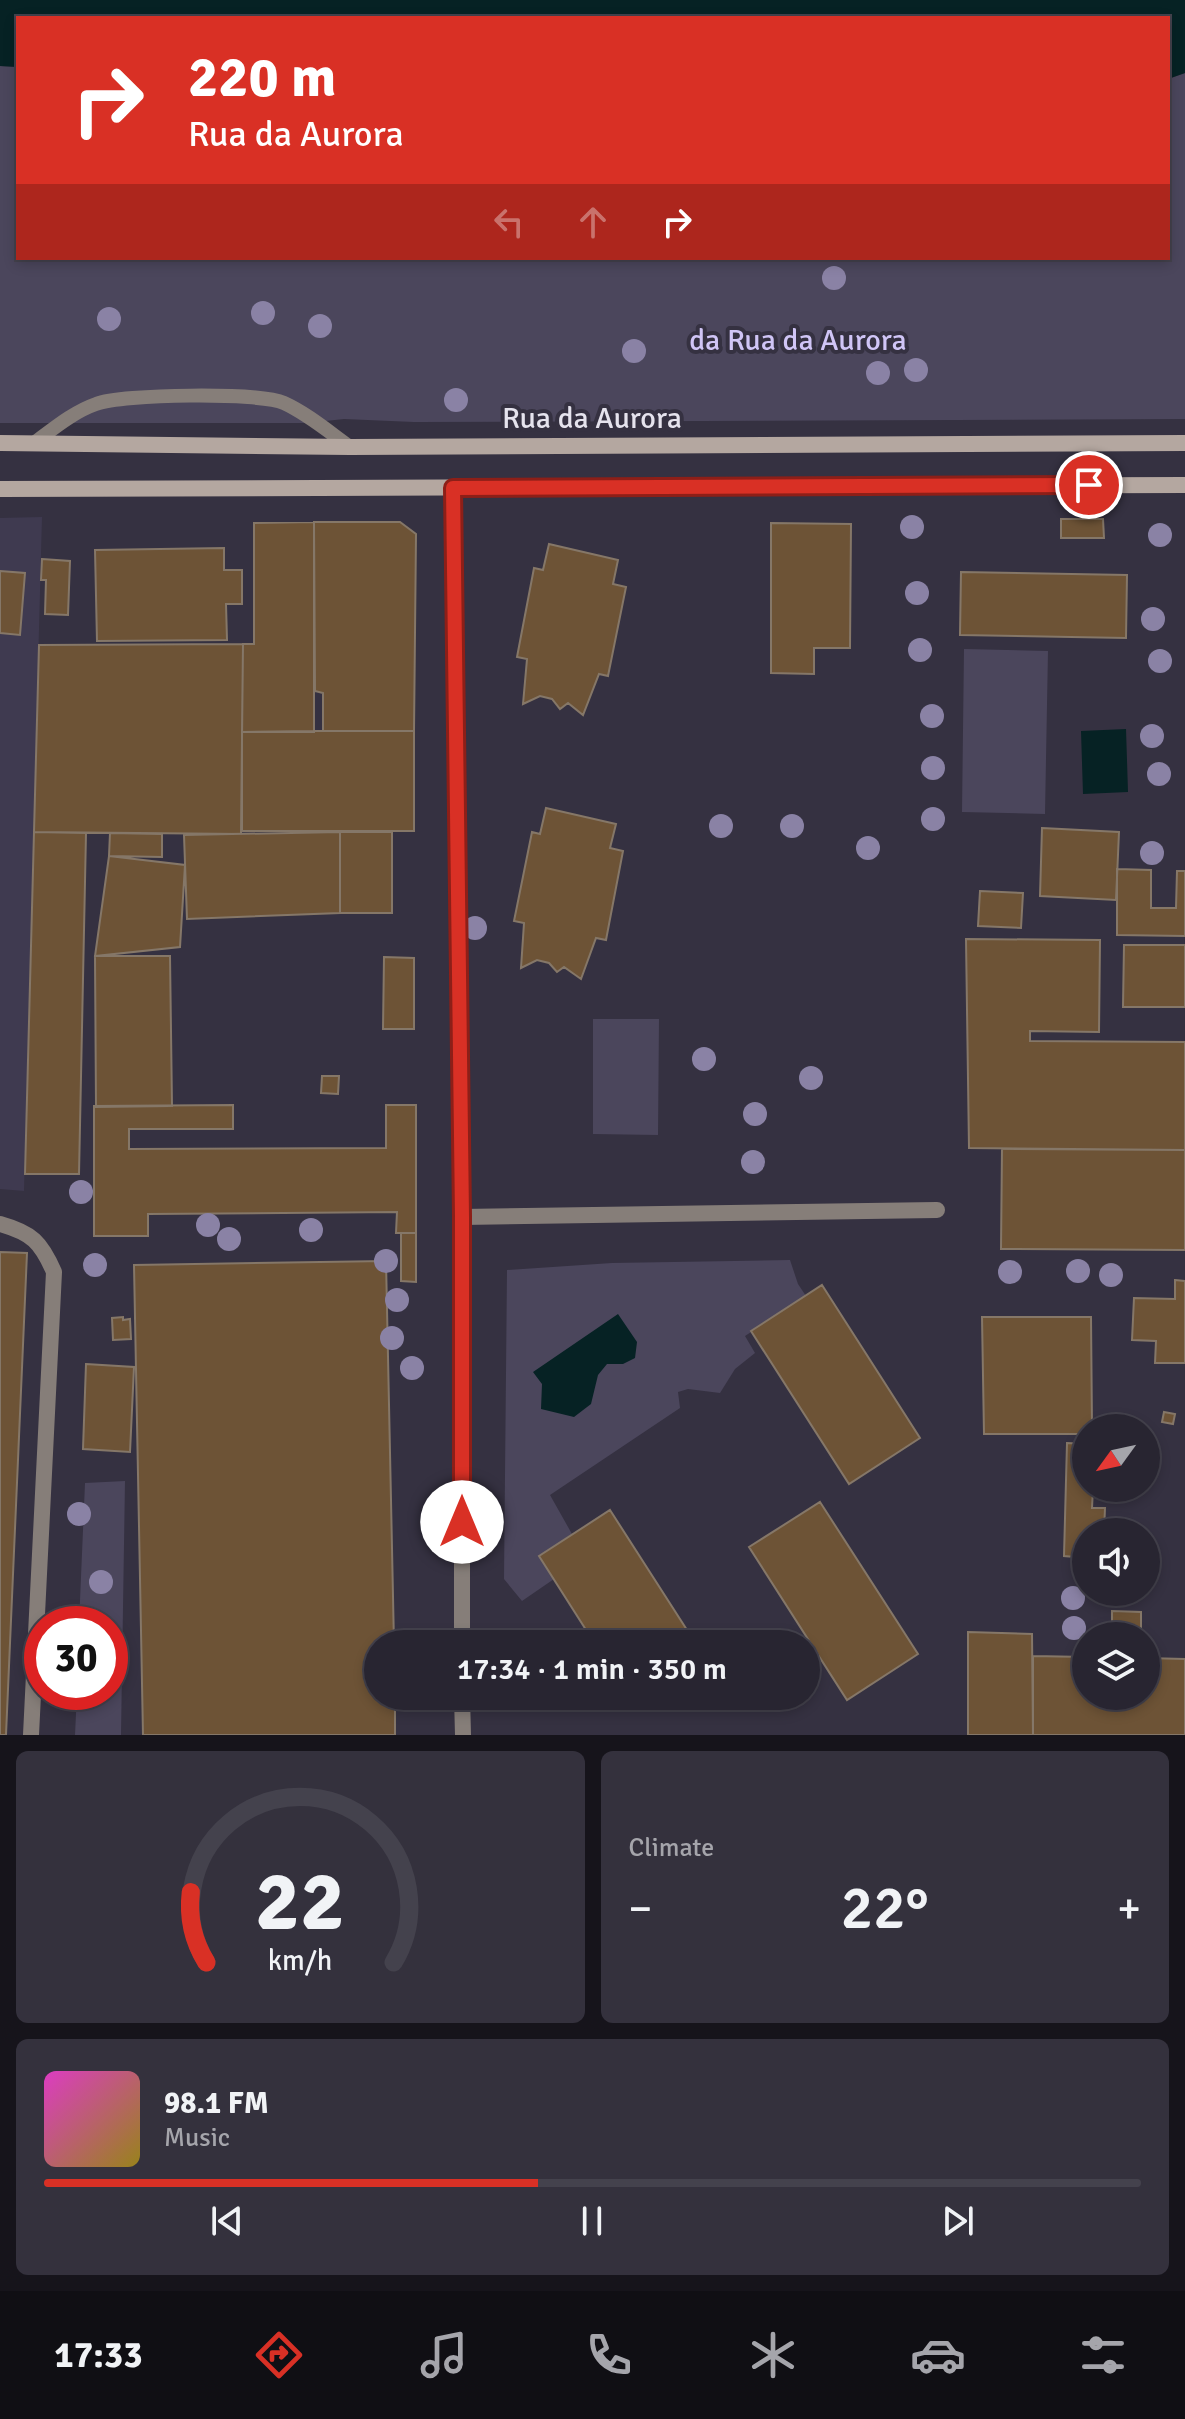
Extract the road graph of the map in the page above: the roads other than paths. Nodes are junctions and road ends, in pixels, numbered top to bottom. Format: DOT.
graph roads {
  1 [pos="0,443"];
  2 [pos="34,443"];
  3 [pos="1185,443"];
  4 [pos="350,447"];
  5 [pos="1185,485"];
  6 [pos="453,488"];
  7 [pos="0,489"];
  8 [pos="937,1210"];
  9 [pos="462,1217"];
  10 [pos="0,1224"];
  11 [pos="462,1630"];
  12 [pos="462,1710"];
  13 [pos="31,1735"];
  14 [pos="463,1735"];
  1 -- 2 [label="main road, Rua da Aurora"];
  2 -- 4 [label="main road, Rua da Aurora"];
  2 -- 4 [label="lane"];
  3 -- 4 [label="main road, Rua da Aurora"];
  5 -- 6 [label="main road"];
  6 -- 7 [label="main road"];
  6 -- 9 [label="street"];
  8 -- 9 [label="street"];
  9 -- 11 [label="street"];
  10 -- 13 [label="street"];
  12 -- 14 [label="street"];
}
